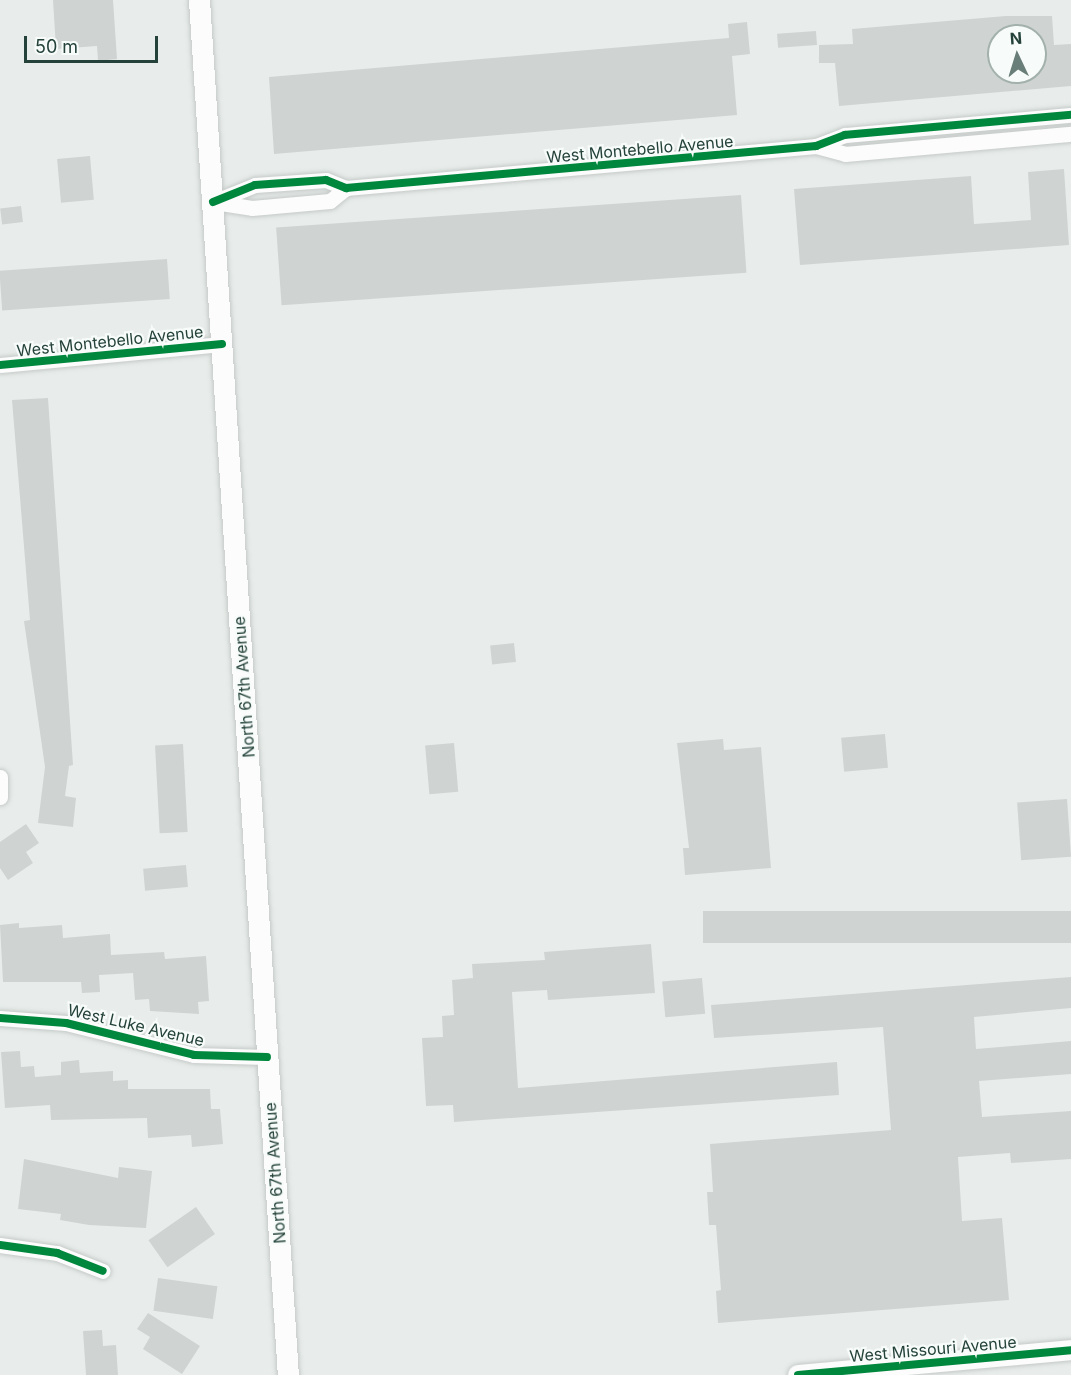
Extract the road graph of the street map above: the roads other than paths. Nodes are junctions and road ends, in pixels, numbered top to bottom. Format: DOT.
graph roads {
  1 [pos="199,0"];
  2 [pos="1071,115"];
  3 [pos="1071,134"];
  4 [pos="816,147"];
  5 [pos="346,188"];
  6 [pos="213,202"];
  7 [pos="222,344"];
  8 [pos="0,365"];
  9 [pos="0,777"];
  10 [pos="1,797"];
  11 [pos="0,1017"];
  12 [pos="267,1057"];
  13 [pos="0,1245"];
  14 [pos="103,1271"];
  15 [pos="1071,1350"];
  16 [pos="288,1375"];
  17 [pos="798,1375"];
  1 -- 6 [label="main road, North 67th Avenue"];
  2 -- 4 [label="street, West Montebello Avenue"];
  3 -- 4 [label="street, West Montebello Avenue"];
  4 -- 5 [label="street, West Montebello Avenue"];
  5 -- 6 [label="street, West Montebello Avenue"];
  5 -- 6 [label="street, West Montebello Avenue"];
  6 -- 7 [label="main road, North 67th Avenue"];
  7 -- 8 [label="street, West Montebello Avenue"];
  7 -- 12 [label="main road, North 67th Avenue"];
  9 -- 10 [label="street"];
  11 -- 12 [label="street, West Luke Avenue"];
  12 -- 16 [label="main road, North 67th Avenue"];
  13 -- 14 [label="street"];
  15 -- 17 [label="street, West Missouri Avenue"];
}
